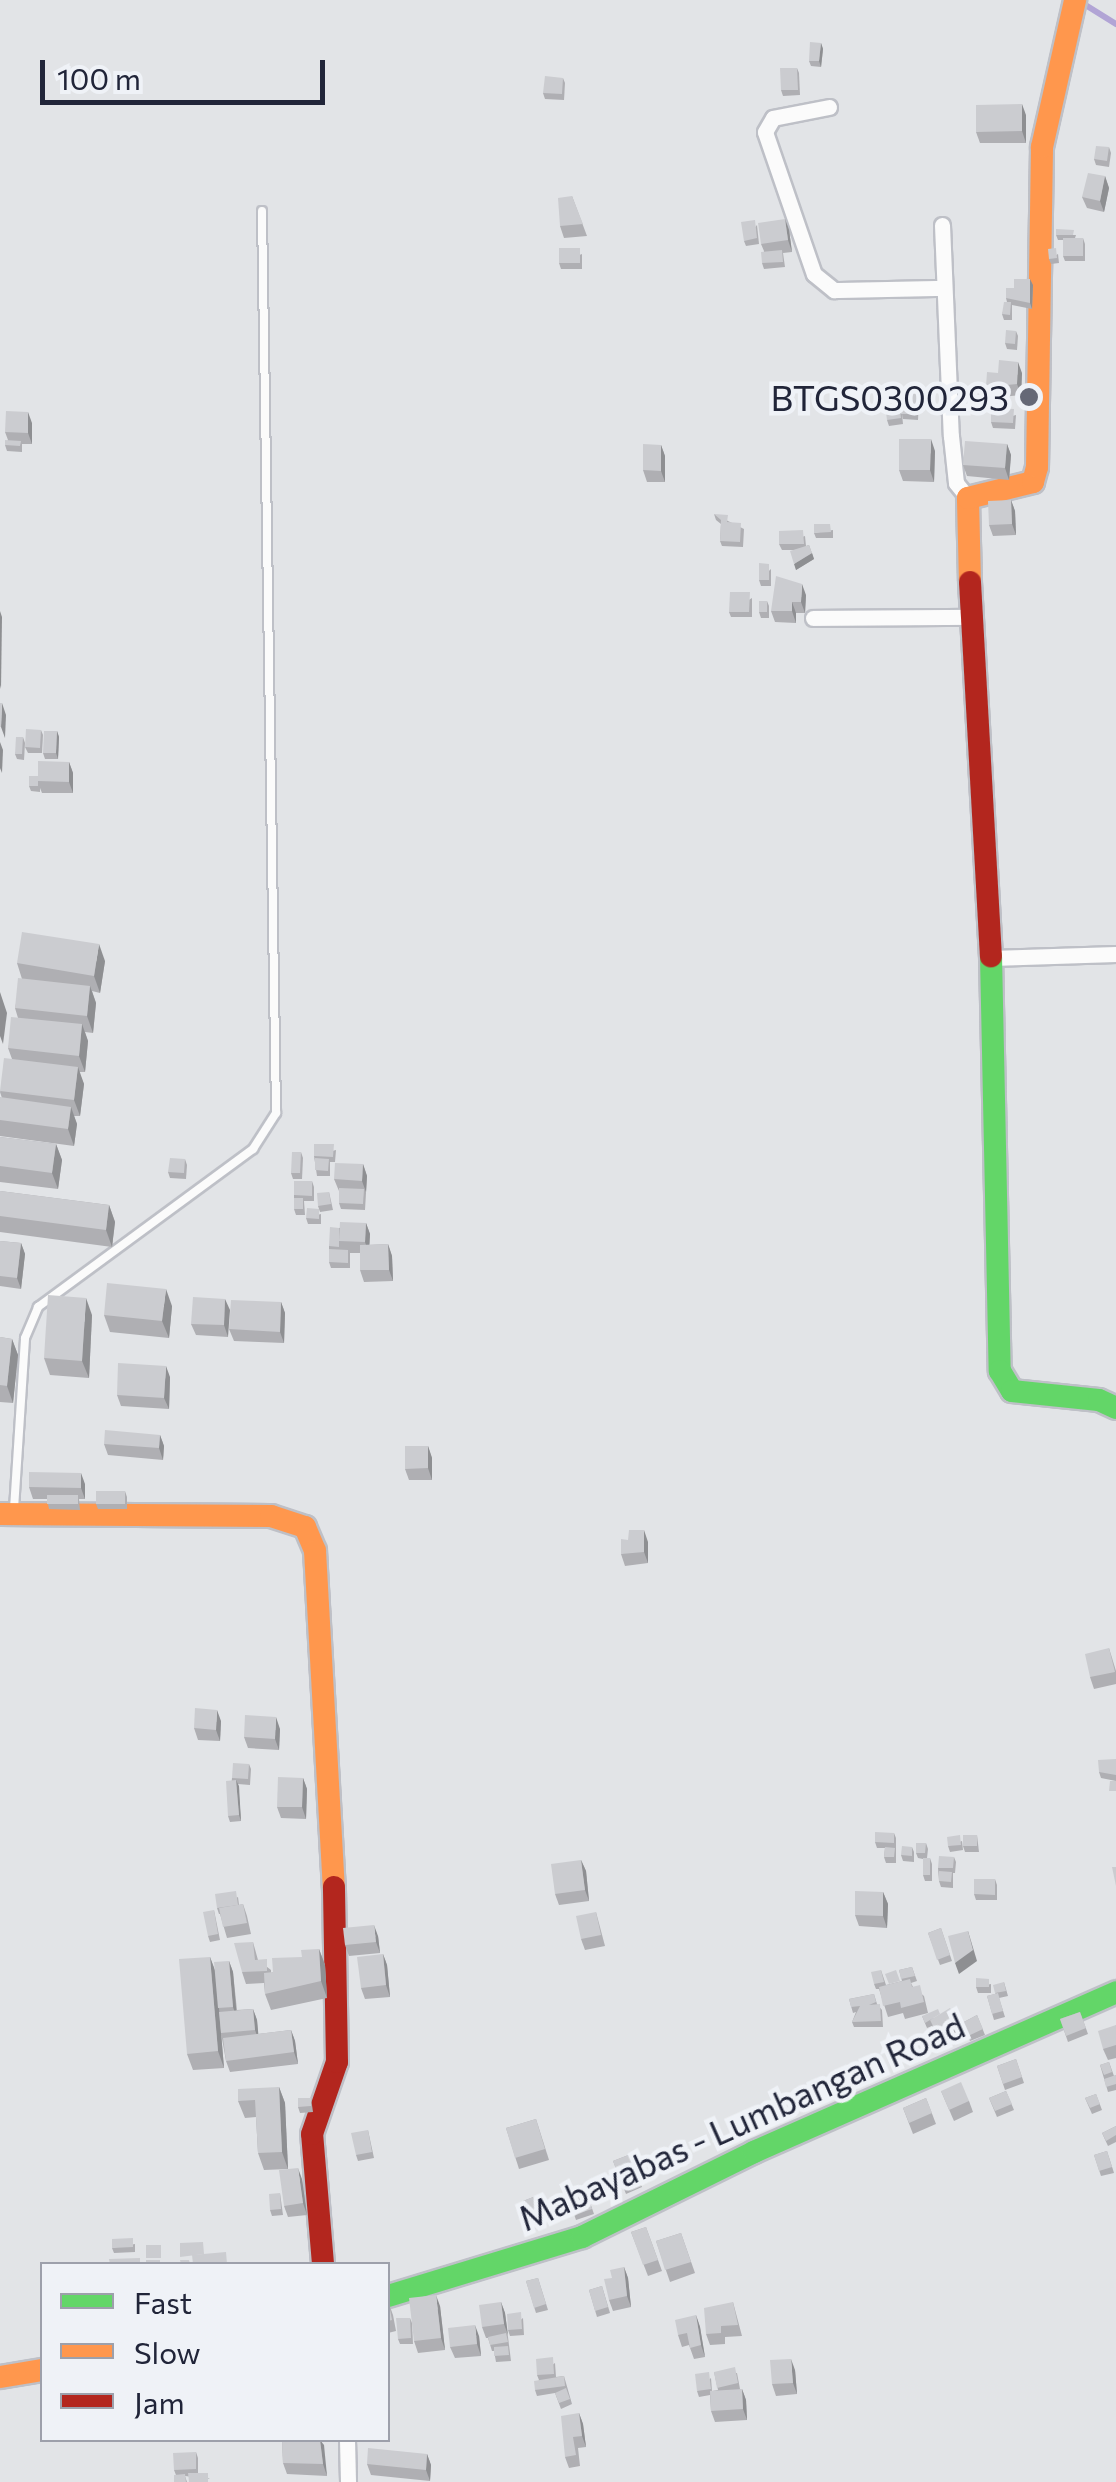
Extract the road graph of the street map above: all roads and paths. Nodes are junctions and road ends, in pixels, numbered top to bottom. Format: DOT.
graph roads {
  1 [pos="1075,0"];
  2 [pos="829,107"];
  3 [pos="262,211"];
  4 [pos="942,224"];
  5 [pos="940,288"];
  6 [pos="968,498"];
  7 [pos="972,617"];
  8 [pos="813,618"];
  9 [pos="1116,954"];
  10 [pos="992,958"];
  11 [pos="1116,1408"];
  12 [pos="7,1514"];
  13 [pos="1116,1992"];
  14 [pos="323,2262"];
  15 [pos="390,2295"];
  16 [pos="40,2370"];
  17 [pos="0,2377"];
  18 [pos="347,2442"];
  19 [pos="348,2482"];
  1 -- 6 [label="street"];
  2 -- 5 [label="street"];
  3 -- 12 [label="lane"];
  4 -- 5 [label="street"];
  5 -- 6 [label="street"];
  6 -- 7 [label="street"];
  7 -- 8 [label="street"];
  7 -- 10 [label="street"];
  9 -- 10 [label="street"];
  10 -- 11 [label="street"];
  12 -- 14 [label="street"];
  13 -- 15 [label="street, Mabayabas - Lumbangan Road"];
  16 -- 17 [label="street"];
  18 -- 19 [label="street"];
}
